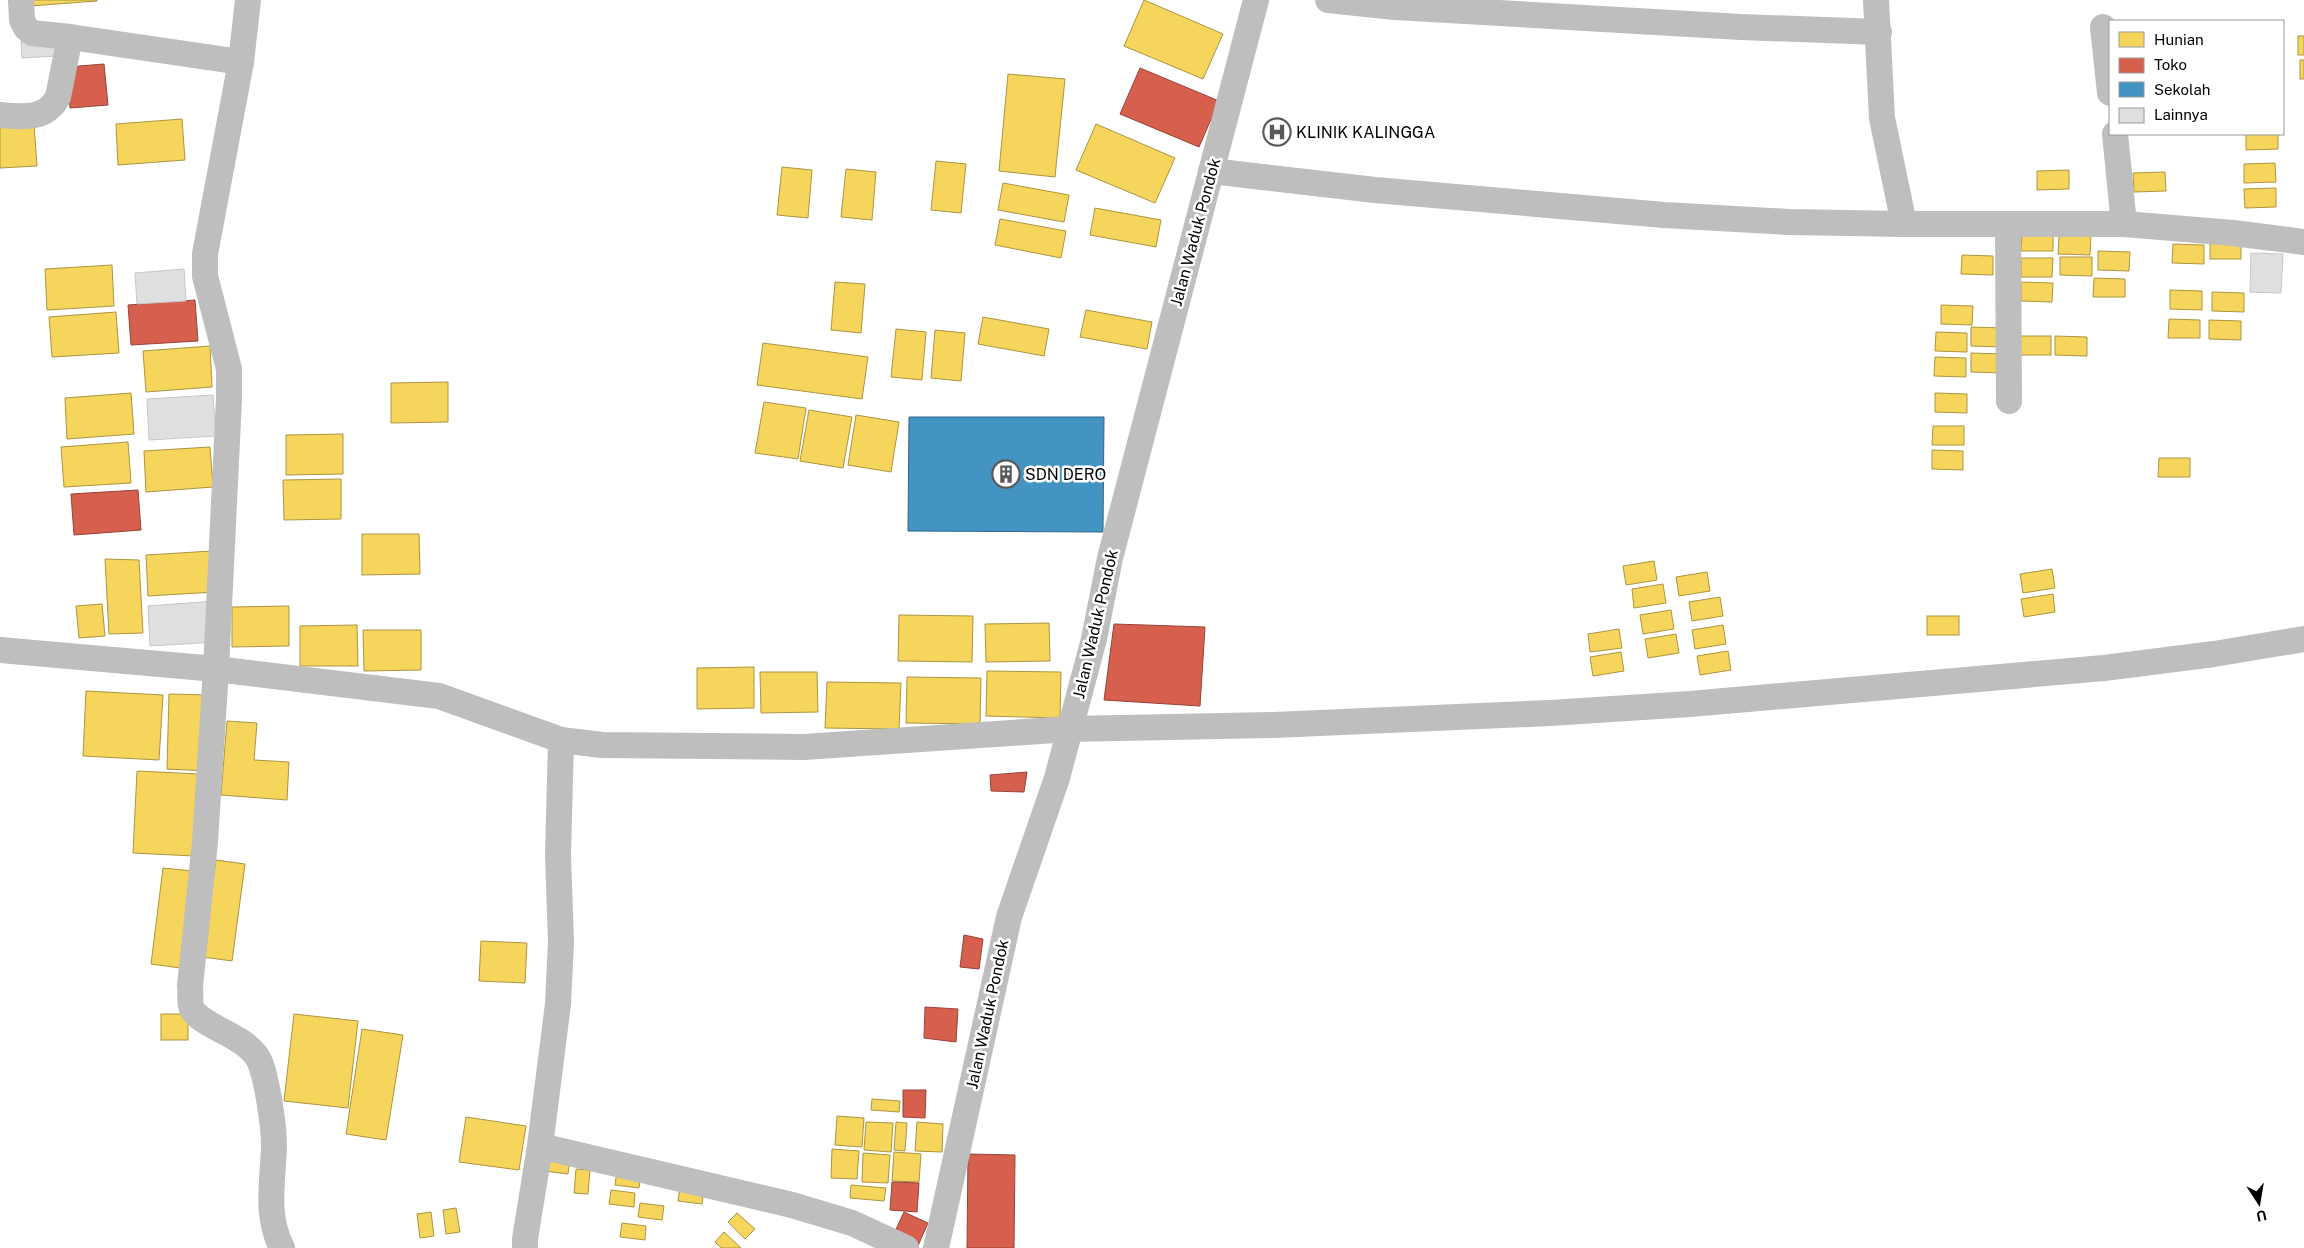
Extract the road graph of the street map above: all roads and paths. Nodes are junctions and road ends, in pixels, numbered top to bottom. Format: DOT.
graph roads {
  1 [pos="21,0"];
  2 [pos="248,0"];
  3 [pos="1256,0"];
  4 [pos="1328,0"];
  5 [pos="1876,0"];
  6 [pos="2103,27"];
  7 [pos="1879,32"];
  8 [pos="70,36"];
  9 [pos="241,62"];
  10 [pos="2109,84"];
  11 [pos="0,115"];
  12 [pos="2115,135"];
  13 [pos="1212,171"];
  14 [pos="1904,224"];
  15 [pos="2124,224"];
  16 [pos="2008,225"];
  17 [pos="2304,242"];
  18 [pos="2010,400"];
  19 [pos="2304,639"];
  20 [pos="0,650"];
  21 [pos="216,669"];
  22 [pos="1069,729"];
  23 [pos="561,740"];
  24 [pos="540,1146"];
  25 [pos="282,1248"];
  26 [pos="526,1248"];
  27 [pos="906,1248"];
  28 [pos="936,1248"];
  1 -- 8 [label="street"];
  2 -- 9 [label="street"];
  3 -- 13 [label="street, Jalan Waduk Pondok"];
  4 -- 7 [label="street"];
  5 -- 7 [label="street"];
  6 -- 10 [label="street"];
  7 -- 14 [label="street"];
  8 -- 9 [label="street"];
  8 -- 11 [label="street"];
  9 -- 21 [label="street"];
  12 -- 15 [label="street"];
  13 -- 14 [label="street"];
  13 -- 22 [label="street, Jalan Waduk Pondok"];
  14 -- 16 [label="street"];
  15 -- 16 [label="street"];
  15 -- 17 [label="street"];
  16 -- 18 [label="street"];
  19 -- 22 [label="street"];
  20 -- 21 [label="street"];
  21 -- 23 [label="street"];
  21 -- 25 [label="street"];
  22 -- 23 [label="street"];
  22 -- 28 [label="street, Jalan Waduk Pondok"];
  23 -- 24 [label="street"];
  24 -- 26 [label="street"];
  24 -- 27 [label="street"];
}
